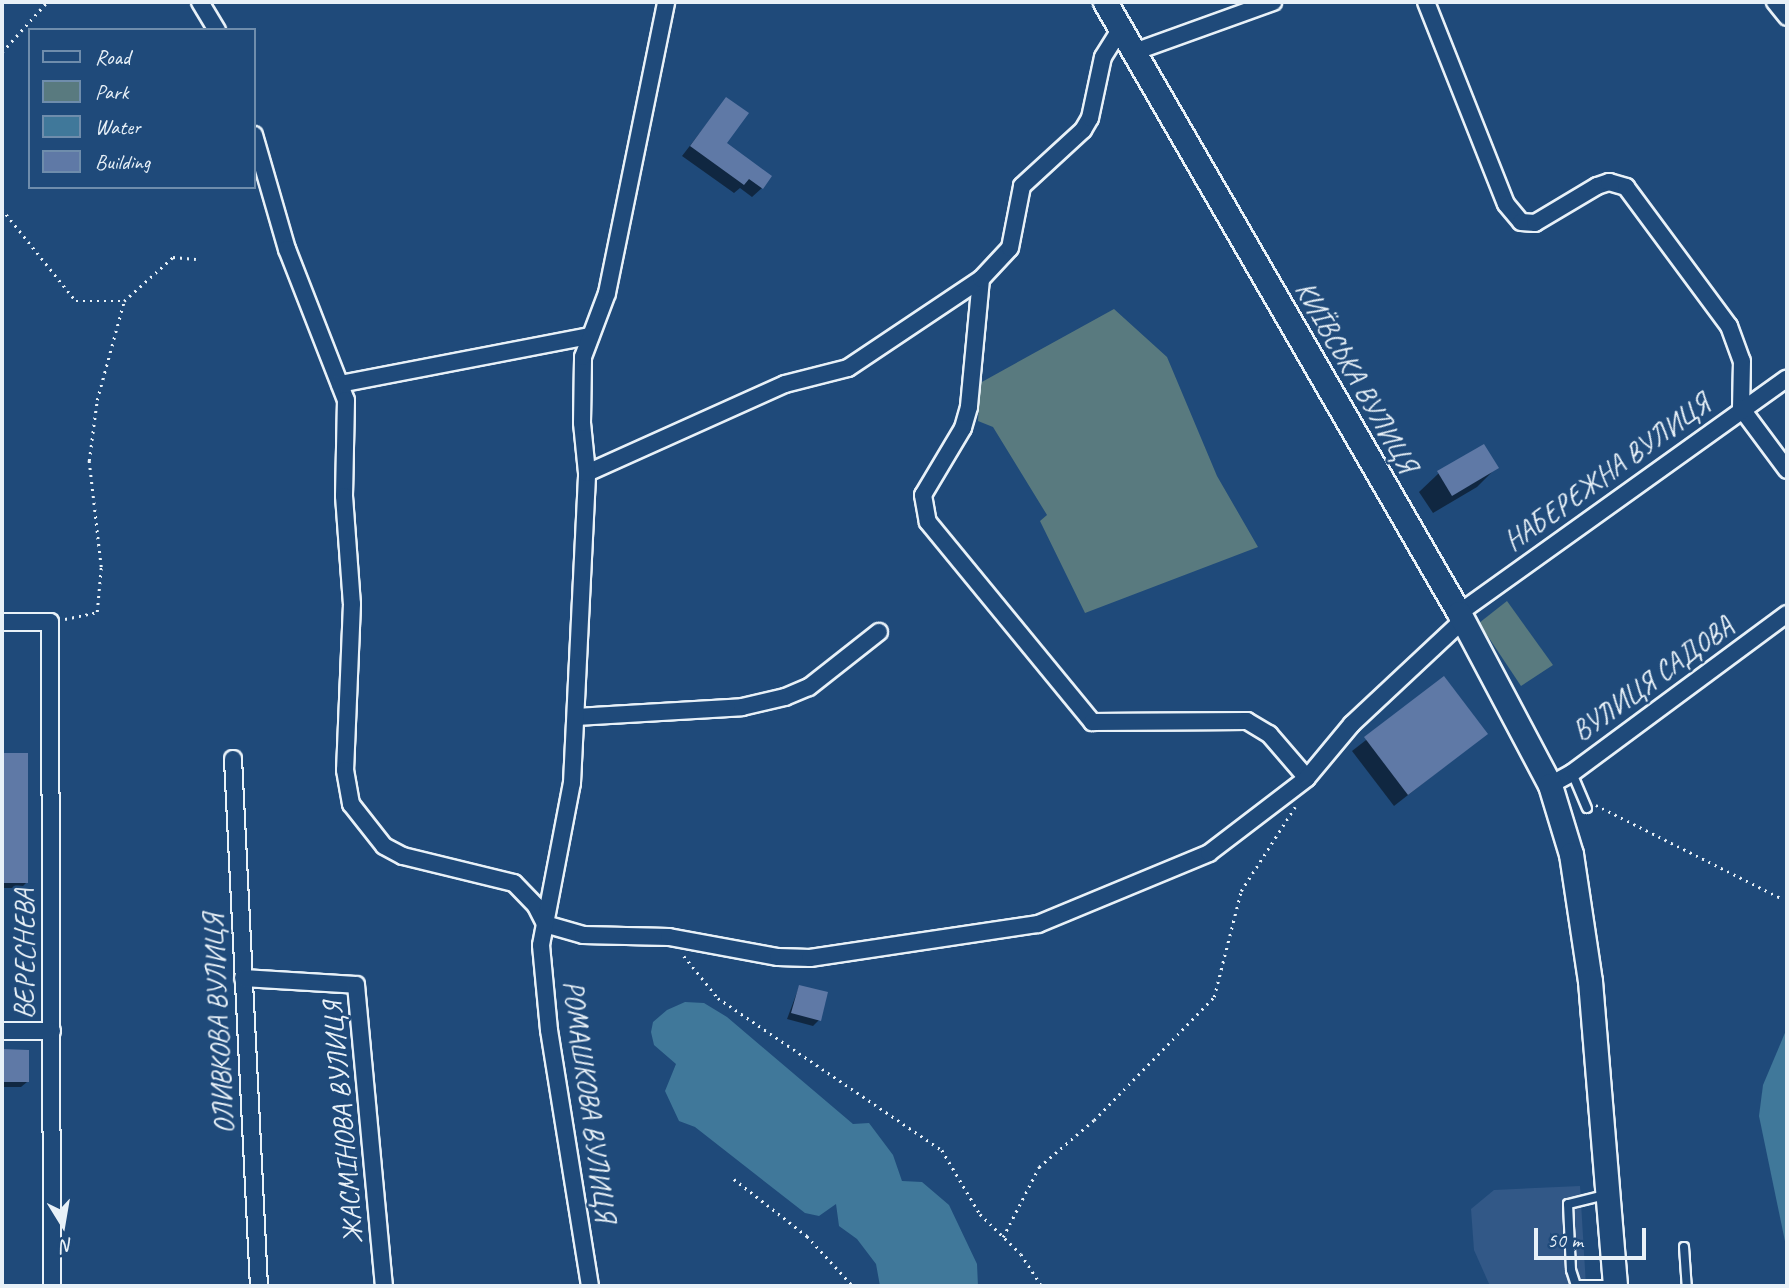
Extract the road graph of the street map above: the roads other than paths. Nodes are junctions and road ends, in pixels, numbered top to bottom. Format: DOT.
graph roads {
  1 [pos="200,2"];
  2 [pos="666,2"];
  3 [pos="1105,2"];
  4 [pos="1273,2"];
  5 [pos="1426,2"];
  6 [pos="1775,2"];
  7 [pos="1787,17"];
  8 [pos="216,28"];
  9 [pos="1121,28"];
  10 [pos="1134,52"];
  11 [pos="256,142"];
  12 [pos="981,279"];
  13 [pos="590,336"];
  14 [pos="1787,378"];
  15 [pos="340,384"];
  16 [pos="1741,408"];
  17 [pos="1787,470"];
  18 [pos="587,473"];
  19 [pos="1787,614"];
  20 [pos="1461,617"];
  21 [pos="2,622"];
  22 [pos="879,632"];
  23 [pos="576,718"];
  24 [pos="233,759"];
  25 [pos="1572,773"];
  26 [pos="1305,780"];
  27 [pos="1550,785"];
  28 [pos="1585,804"];
  29 [pos="545,924"];
  30 [pos="243,978"];
  31 [pos="2,1031"];
  32 [pos="52,1031"];
  33 [pos="1608,1195"];
  34 [pos="1684,1247"];
  35 [pos="52,1286"];
  36 [pos="259,1286"];
  37 [pos="384,1286"];
  38 [pos="590,1286"];
  39 [pos="1614,1286"];
  40 [pos="1687,1286"];
  1 -- 8 [label="street"];
  2 -- 13 [label="street, РОМАШКОВА ВУЛИЦЯ"];
  3 -- 9 [label="street, КИЇВСЬКА ВУЛИЦЯ"];
  4 -- 10 [label="street"];
  5 -- 16 [label="street"];
  6 -- 7 [label="street"];
  9 -- 10 [label="street, КИЇВСЬКА ВУЛИЦЯ"];
  9 -- 12 [label="street"];
  10 -- 20 [label="street, КИЇВСЬКА ВУЛИЦЯ"];
  11 -- 15 [label="street"];
  12 -- 18 [label="street"];
  12 -- 26 [label="street"];
  13 -- 15 [label="street"];
  13 -- 18 [label="street, РОМАШКОВА ВУЛИЦЯ"];
  14 -- 16 [label="street, НАБЕРЕЖНА ВУЛИЦЯ"];
  15 -- 29 [label="street"];
  16 -- 17 [label="street"];
  16 -- 20 [label="street, НАБЕРЕЖНА ВУЛИЦЯ"];
  18 -- 23 [label="street, РОМАШКОВА ВУЛИЦЯ"];
  19 -- 25 [label="street, ВУЛИЦЯ САДОВА"];
  20 -- 26 [label="street, НАБЕРЕЖНА ВУЛИЦЯ"];
  20 -- 27 [label="street, КИЇВСЬКА ВУЛИЦЯ"];
  21 -- 32 [label="street, ВЕРЕСНЕВА"];
  22 -- 23 [label="street"];
  23 -- 29 [label="street, РОМАШКОВА ВУЛИЦЯ"];
  24 -- 30 [label="street, ОЛИВКОВА ВУЛИЦЯ"];
  25 -- 27 [label="street, ВУЛИЦЯ САДОВА"];
  25 -- 28 [label="lane"];
  26 -- 29 [label="street, НАБЕРЕЖНА ВУЛИЦЯ"];
  27 -- 33 [label="street, КИЇВСЬКА ВУЛИЦЯ"];
  29 -- 38 [label="street, РОМАШКОВА ВУЛИЦЯ"];
  30 -- 36 [label="street, ОЛИВКОВА ВУЛИЦЯ"];
  30 -- 37 [label="street, ЖАСМІНОВА ВУЛИЦЯ"];
  31 -- 32 [label="street"];
  32 -- 35 [label="street, ВЕРЕСНЕВА"];
  33 -- 39 [label="street, КИЇВСЬКА ВУЛИЦЯ"];
  33 -- 39 [label="lane"];
  34 -- 40 [label="lane"];
}
